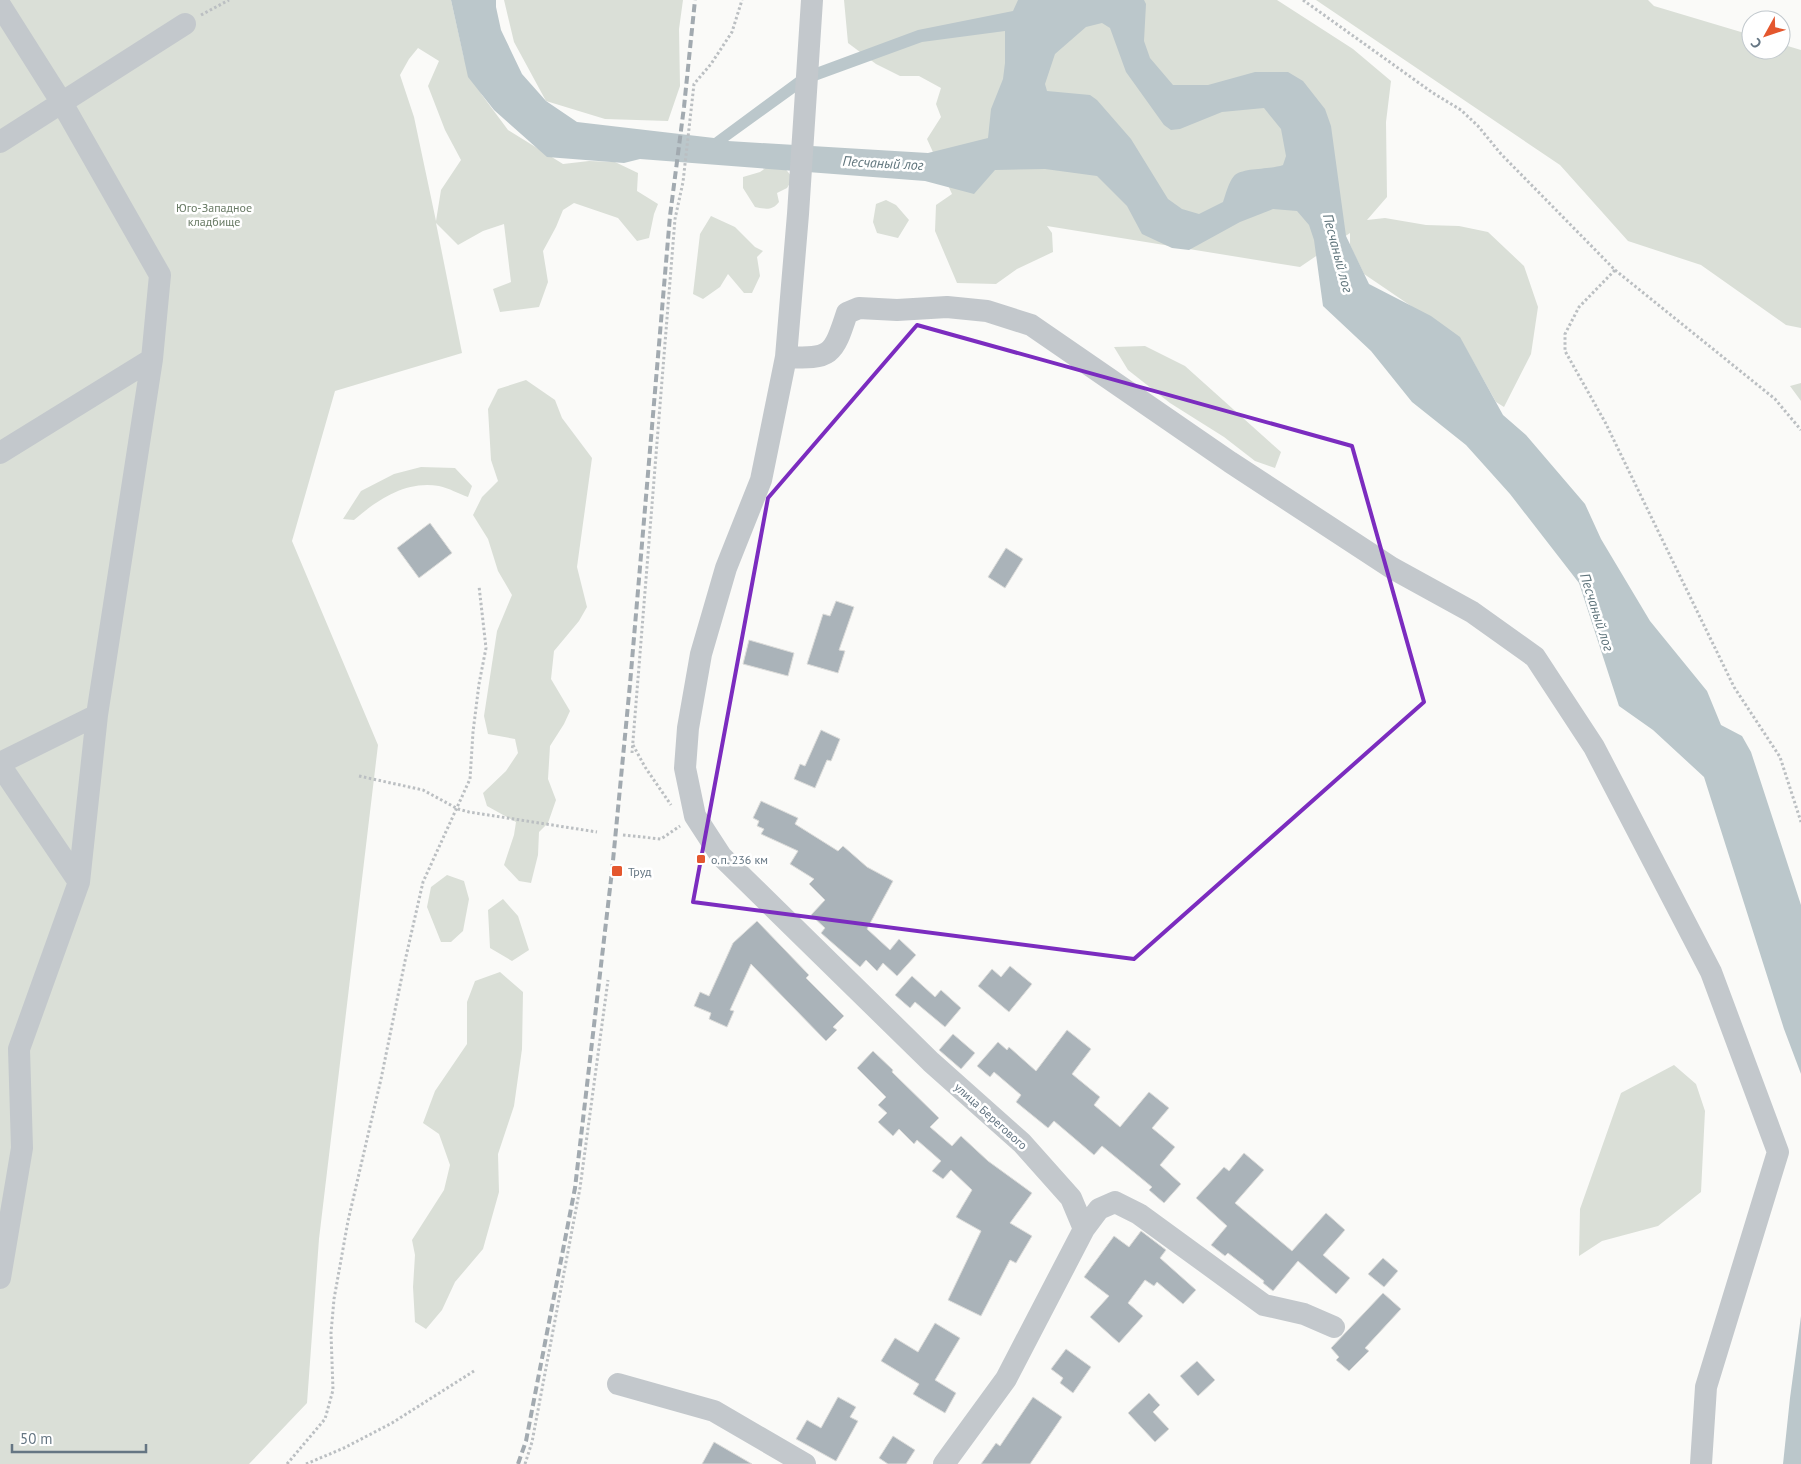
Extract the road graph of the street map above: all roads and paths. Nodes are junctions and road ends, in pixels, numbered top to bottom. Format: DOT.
graph roads {
  1 [pos="229,0"];
  2 [pos="742,0"];
  3 [pos="812,0"];
  4 [pos="1303,0"];
  5 [pos="0,5"];
  6 [pos="185,24"];
  7 [pos="62,103"];
  8 [pos="0,142"];
  9 [pos="1615,270"];
  10 [pos="786,356"];
  11 [pos="152,359"];
  12 [pos="1801,430"];
  13 [pos="0,453"];
  14 [pos="479,586"];
  15 [pos="97,715"];
  16 [pos="633,744"];
  17 [pos="632,753"];
  18 [pos="0,764"];
  19 [pos="359,776"];
  20 [pos="673,807"];
  21 [pos="458,809"];
  22 [pos="1801,822"];
  23 [pos="597,832"];
  24 [pos="623,835"];
  25 [pos="661,839"];
  26 [pos="78,882"];
  27 [pos="608,980"];
  28 [pos="1084,1228"];
  29 [pos="0,1272"];
  30 [pos="1334,1327"];
  31 [pos="474,1371"];
  32 [pos="618,1384"];
  33 [pos="287,1464"];
  34 [pos="306,1464"];
  35 [pos="524,1464"];
  36 [pos="805,1464"];
  37 [pos="944,1464"];
  38 [pos="1701,1464"];
  1 -- 6 [label="path"];
  2 -- 16 [label="path"];
  3 -- 10 [label="street, улица Берегового"];
  4 -- 9 [label="path"];
  5 -- 7 [label="street"];
  6 -- 7 [label="street"];
  7 -- 8 [label="street"];
  7 -- 11 [label="street"];
  9 -- 12 [label="path"];
  9 -- 22 [label="path"];
  10 -- 28 [label="street, улица Берегового"];
  10 -- 38 [label="street"];
  11 -- 13 [label="street"];
  11 -- 15 [label="street"];
  14 -- 21 [label="path"];
  15 -- 18 [label="street"];
  15 -- 26 [label="street"];
  16 -- 17 [label="path"];
  16 -- 20 [label="path"];
  18 -- 26 [label="street"];
  19 -- 21 [label="path"];
  21 -- 23 [label="path"];
  21 -- 33 [label="path"];
  24 -- 25 [label="path"];
  26 -- 29 [label="street"];
  27 -- 35 [label="path"];
  28 -- 30 [label="street"];
  28 -- 37 [label="street"];
  31 -- 34 [label="path"];
  32 -- 36 [label="street"];
}
